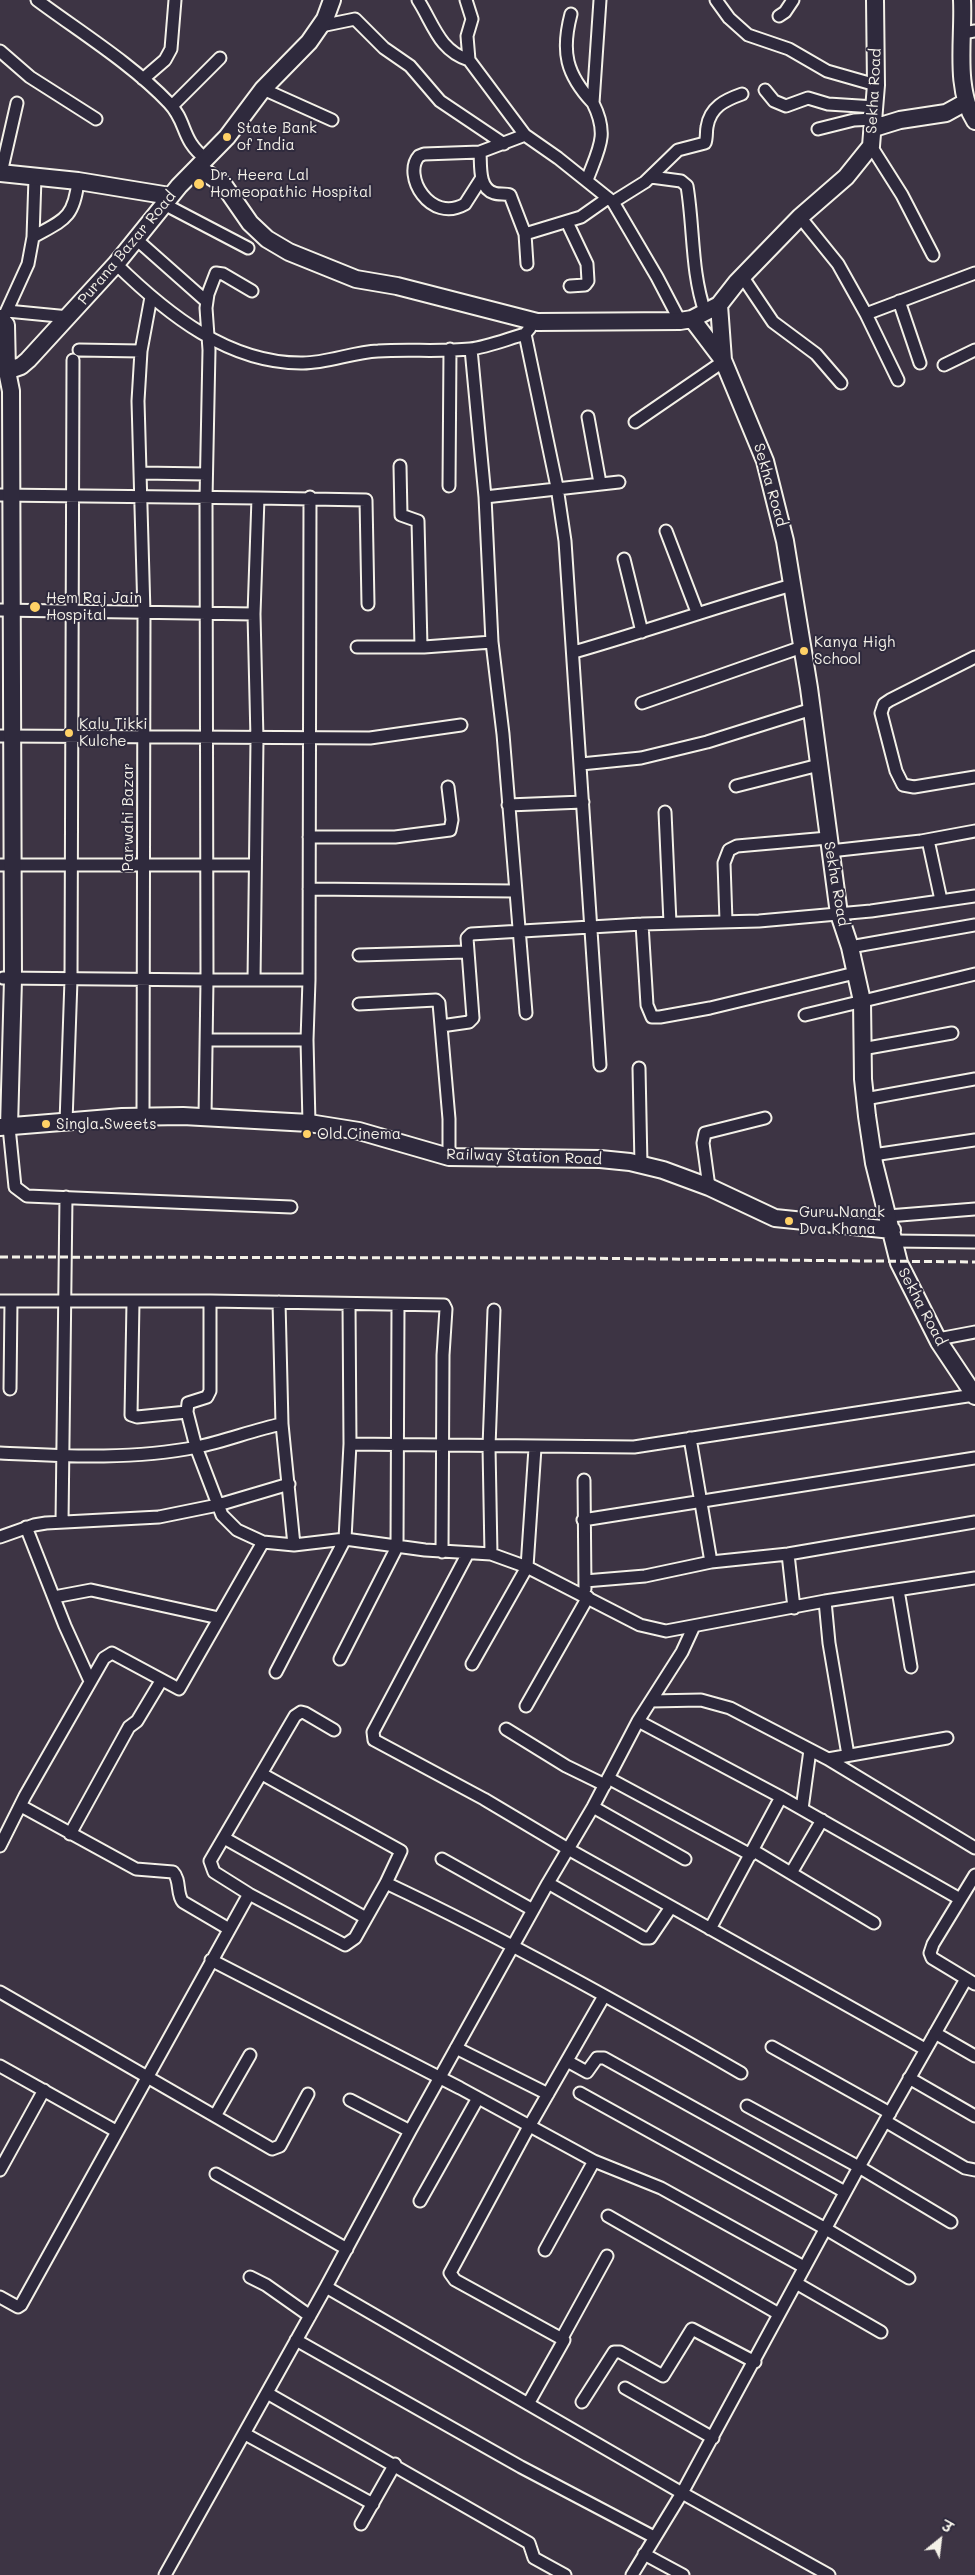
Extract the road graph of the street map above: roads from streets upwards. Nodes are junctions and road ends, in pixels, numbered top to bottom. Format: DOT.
graph roads {
  1 [pos="37,0"];
  2 [pos="175,0"];
  3 [pos="418,0"];
  4 [pos="466,0"];
  5 [pos="600,0"];
  6 [pos="716,0"];
  7 [pos="792,0"];
  8 [pos="875,0"];
  9 [pos="962,0"];
  10 [pos="330,1"];
  11 [pos="571,14"];
  12 [pos="779,16"];
  13 [pos="321,26"];
  14 [pos="969,32"];
  15 [pos="0,52"];
  16 [pos="220,58"];
  17 [pos="469,60"];
  18 [pos="143,79"];
  19 [pos="876,85"];
  20 [pos="263,89"];
  21 [pos="765,90"];
  22 [pos="742,94"];
  23 [pos="17,103"];
  24 [pos="593,103"];
  25 [pos="172,106"];
  26 [pos="971,112"];
  27 [pos="96,118"];
  28 [pos="874,118"];
  29 [pos="332,120"];
  30 [pos="818,129"];
  31 [pos="525,135"];
  32 [pos="504,144"];
  33 [pos="871,146"];
  34 [pos="480,152"];
  35 [pos="202,164"];
  36 [pos="1,173"];
  37 [pos="652,177"];
  38 [pos="35,178"];
  39 [pos="481,179"];
  40 [pos="587,180"];
  41 [pos="78,181"];
  42 [pos="167,200"];
  43 [pos="611,200"];
  44 [pos="800,217"];
  45 [pos="567,222"];
  46 [pos="526,234"];
  47 [pos="33,237"];
  48 [pos="136,240"];
  49 [pos="248,248"];
  50 [pos="932,255"];
  51 [pos="116,264"];
  52 [pos="526,264"];
  53 [pos="975,274"];
  54 [pos="742,276"];
  55 [pos="570,286"];
  56 [pos="252,291"];
  57 [pos="151,297"];
  58 [pos="206,301"];
  59 [pos="899,301"];
  60 [pos="699,314"];
  61 [pos="866,314"];
  62 [pos="3,316"];
  63 [pos="69,317"];
  64 [pos="537,322"];
  65 [pos="525,334"];
  66 [pos="208,336"];
  67 [pos="450,349"];
  68 [pos="471,349"];
  69 [pos="975,350"];
  70 [pos="142,352"];
  71 [pos="723,360"];
  72 [pos="920,364"];
  73 [pos="944,365"];
  74 [pos="4,379"];
  75 [pos="898,380"];
  76 [pos="841,382"];
  77 [pos="588,417"];
  78 [pos="635,422"];
  79 [pos="400,466"];
  80 [pos="141,473"];
  81 [pos="206,474"];
  82 [pos="619,482"];
  83 [pos="600,483"];
  84 [pos="449,486"];
  85 [pos="557,487"];
  86 [pos="4,495"];
  87 [pos="142,495"];
  88 [pos="73,496"];
  89 [pos="485,496"];
  90 [pos="310,497"];
  91 [pos="258,498"];
  92 [pos="206,499"];
  93 [pos="666,531"];
  94 [pos="624,559"];
  95 [pos="792,585"];
  96 [pos="368,604"];
  97 [pos="5,610"];
  98 [pos="72,612"];
  99 [pos="697,612"];
  100 [pos="144,613"];
  101 [pos="205,613"];
  102 [pos="254,614"];
  103 [pos="642,632"];
  104 [pos="492,642"];
  105 [pos="357,647"];
  106 [pos="420,647"];
  107 [pos="802,647"];
  108 [pos="574,652"];
  109 [pos="975,657"];
  110 [pos="642,704"];
  111 [pos="812,709"];
  112 [pos="461,725"];
  113 [pos="5,736"];
  114 [pos="73,737"];
  115 [pos="143,737"];
  116 [pos="205,738"];
  117 [pos="309,738"];
  118 [pos="257,739"];
  119 [pos="581,764"];
  120 [pos="819,765"];
  121 [pos="975,777"];
  122 [pos="736,786"];
  123 [pos="448,787"];
  124 [pos="583,802"];
  125 [pos="508,805"];
  126 [pos="665,812"];
  127 [pos="975,831"];
  128 [pos="309,837"];
  129 [pos="928,840"];
  130 [pos="829,844"];
  131 [pos="71,863"];
  132 [pos="205,863"];
  133 [pos="144,864"];
  134 [pos="5,865"];
  135 [pos="255,865"];
  136 [pos="308,889"];
  137 [pos="514,891"];
  138 [pos="975,896"];
  139 [pos="941,900"];
  140 [pos="839,914"];
  141 [pos="726,920"];
  142 [pos="670,923"];
  143 [pos="642,924"];
  144 [pos="975,925"];
  145 [pos="590,927"];
  146 [pos="519,930"];
  147 [pos="850,947"];
  148 [pos="466,952"];
  149 [pos="359,955"];
  150 [pos="855,973"];
  151 [pos="975,974"];
  152 [pos="8,978"];
  153 [pos="71,980"];
  154 [pos="142,980"];
  155 [pos="207,980"];
  156 [pos="254,980"];
  157 [pos="309,980"];
  158 [pos="862,1000"];
  159 [pos="359,1004"];
  160 [pos="526,1013"];
  161 [pos="805,1015"];
  162 [pos="441,1026"];
  163 [pos="952,1034"];
  164 [pos="207,1040"];
  165 [pos="307,1040"];
  166 [pos="862,1049"];
  167 [pos="600,1065"];
  168 [pos="639,1068"];
  169 [pos="975,1079"];
  170 [pos="865,1098"];
  171 [pos="205,1116"];
  172 [pos="143,1117"];
  173 [pos="765,1118"];
  174 [pos="66,1122"];
  175 [pos="309,1123"];
  176 [pos="4,1127"];
  177 [pos="975,1140"];
  178 [pos="873,1154"];
  179 [pos="449,1157"];
  180 [pos="641,1165"];
  181 [pos="709,1187"];
  182 [pos="66,1197"];
  183 [pos="292,1206"];
  184 [pos="975,1209"];
  185 [pos="891,1229"];
  186 [pos="975,1242"];
  187 [pos="6,1301"];
  188 [pos="65,1301"];
  189 [pos="210,1301"];
  190 [pos="133,1302"];
  191 [pos="279,1302"];
  192 [pos="350,1304"];
  193 [pos="398,1306"];
  194 [pos="494,1310"];
  195 [pos="975,1332"];
  196 [pos="938,1339"];
  197 [pos="5,1343"];
  198 [pos="10,1389"];
  199 [pos="975,1395"];
  200 [pos="187,1412"];
  201 [pos="282,1424"];
  202 [pos="690,1438"];
  203 [pos="350,1444"];
  204 [pos="396,1445"];
  205 [pos="443,1446"];
  206 [pos="196,1447"];
  207 [pos="489,1447"];
  208 [pos="535,1448"];
  209 [pos="0,1453"];
  210 [pos="61,1456"];
  211 [pos="975,1458"];
  212 [pos="584,1480"];
  213 [pos="289,1484"];
  214 [pos="701,1501"];
  215 [pos="218,1505"];
  216 [pos="583,1520"];
  217 [pos="62,1522"];
  218 [pos="975,1522"];
  219 [pos="26,1527"];
  220 [pos="0,1537"];
  221 [pos="345,1539"];
  222 [pos="263,1542"];
  223 [pos="294,1545"];
  224 [pos="398,1547"];
  225 [pos="442,1552"];
  226 [pos="468,1553"];
  227 [pos="492,1554"];
  228 [pos="788,1554"];
  229 [pos="711,1562"];
  230 [pos="527,1567"];
  231 [pos="975,1578"];
  232 [pos="585,1582"];
  233 [pos="898,1590"];
  234 [pos="587,1596"];
  235 [pos="54,1597"];
  236 [pos="825,1601"];
  237 [pos="794,1608"];
  238 [pos="219,1618"];
  239 [pos="694,1626"];
  240 [pos="340,1660"];
  241 [pos="472,1664"];
  242 [pos="911,1667"];
  243 [pos="276,1672"];
  244 [pos="90,1681"];
  245 [pos="160,1681"];
  246 [pos="652,1701"];
  247 [pos="526,1706"];
  248 [pos="638,1721"];
  249 [pos="506,1729"];
  250 [pos="334,1730"];
  251 [pos="947,1738"];
  252 [pos="810,1750"];
  253 [pos="848,1756"];
  254 [pos="828,1759"];
  255 [pos="262,1774"];
  256 [pos="606,1781"];
  257 [pos="781,1797"];
  258 [pos="21,1806"];
  259 [pos="593,1807"];
  260 [pos="802,1809"];
  261 [pos="822,1820"];
  262 [pos="70,1834"];
  263 [pos="224,1838"];
  264 [pos="0,1846"];
  265 [pos="975,1848"];
  266 [pos="568,1849"];
  267 [pos="752,1853"];
  268 [pos="442,1859"];
  269 [pos="685,1859"];
  270 [pos="791,1873"];
  271 [pos="975,1875"];
  272 [pos="386,1883"];
  273 [pos="548,1883"];
  274 [pos="249,1894"];
  275 [pos="960,1899"];
  276 [pos="671,1907"];
  277 [pos="533,1910"];
  278 [pos="366,1918"];
  279 [pos="874,1923"];
  280 [pos="229,1929"];
  281 [pos="710,1929"];
  282 [pos="512,1947"];
  283 [pos="211,1960"];
  284 [pos="970,1981"];
  285 [pos="0,1992"];
  286 [pos="604,1996"];
  287 [pos="935,2033"];
  288 [pos="772,2047"];
  289 [pos="456,2048"];
  290 [pos="925,2049"];
  291 [pos="250,2055"];
  292 [pos="975,2056"];
  293 [pos="567,2062"];
  294 [pos="0,2066"];
  295 [pos="741,2073"];
  296 [pos="149,2076"];
  297 [pos="440,2078"];
  298 [pos="909,2078"];
  299 [pos="44,2090"];
  300 [pos="580,2093"];
  301 [pos="308,2094"];
  302 [pos="548,2094"];
  303 [pos="478,2098"];
  304 [pos="350,2100"];
  305 [pos="747,2106"];
  306 [pos="215,2116"];
  307 [pos="975,2116"];
  308 [pos="888,2117"];
  309 [pos="529,2127"];
  310 [pos="116,2131"];
  311 [pos="410,2131"];
  312 [pos="594,2162"];
  313 [pos="859,2167"];
  314 [pos="0,2170"];
  315 [pos="975,2170"];
  316 [pos="216,2174"];
  317 [pos="846,2192"];
  318 [pos="420,2200"];
  319 [pos="608,2216"];
  320 [pos="951,2222"];
  321 [pos="826,2229"];
  322 [pos="347,2249"];
  323 [pos="545,2250"];
  324 [pos="607,2256"];
  325 [pos="804,2267"];
  326 [pos="250,2277"];
  327 [pos="909,2278"];
  328 [pos="796,2283"];
  329 [pos="326,2287"];
  330 [pos="0,2297"];
  331 [pos="779,2314"];
  332 [pos="310,2316"];
  333 [pos="881,2332"];
  334 [pos="562,2338"];
  335 [pos="296,2340"];
  336 [pos="755,2362"];
  337 [pos="625,2388"];
  338 [pos="267,2393"];
  339 [pos="582,2402"];
  340 [pos="528,2404"];
  341 [pos="245,2434"];
  342 [pos="713,2438"];
  343 [pos="394,2464"];
  344 [pos="682,2493"];
  345 [pos="373,2504"];
  346 [pos="361,2524"];
  347 [pos="654,2537"];
  348 [pos="644,2554"];
  349 [pos="165,2575"];
  350 [pos="565,2575"];
  351 [pos="632,2575"];
  352 [pos="683,2575"];
  353 [pos="830,2575"];
  1 -- 18 [label="street"];
  2 -- 18 [label="street"];
  3 -- 17 [label="street"];
  4 -- 17 [label="street"];
  5 -- 24 [label="street"];
  6 -- 19 [label="street"];
  7 -- 12 [label="street"];
  8 -- 19 [label="street, Sekha Road"];
  9 -- 14 [label="street"];
  10 -- 13 [label="street, Purana Bazar Road"];
  11 -- 24 [label="street"];
  13 -- 20 [label="street, Purana Bazar Road"];
  13 -- 32 [label="street"];
  14 -- 26 [label="street"];
  15 -- 27 [label="street"];
  16 -- 25 [label="street"];
  17 -- 31 [label="street"];
  18 -- 25 [label="street"];
  19 -- 28 [label="street, Sekha Road"];
  20 -- 29 [label="street"];
  20 -- 35 [label="street, Purana Bazar Road"];
  21 -- 28 [label="street"];
  22 -- 37 [label="street"];
  23 -- 36 [label="street"];
  24 -- 40 [label="street"];
  25 -- 35 [label="street"];
  26 -- 28 [label="street"];
  28 -- 30 [label="street"];
  28 -- 33 [label="street, Sekha Road"];
  31 -- 32 [label="street"];
  31 -- 40 [label="street"];
  32 -- 34 [label="street"];
  33 -- 44 [label="street, Sekha Road"];
  33 -- 50 [label="street"];
  34 -- 39 [label="street"];
  34 -- 39 [label="street"];
  35 -- 42 [label="street, Purana Bazar Road"];
  35 -- 64 [label="street"];
  36 -- 38 [label="street"];
  37 -- 43 [label="street"];
  37 -- 60 [label="street"];
  38 -- 41 [label="street"];
  38 -- 47 [label="street"];
  39 -- 46 [label="street"];
  40 -- 43 [label="street"];
  41 -- 42 [label="street"];
  41 -- 47 [label="street"];
  42 -- 48 [label="street, Purana Bazar Road"];
  42 -- 49 [label="street"];
  43 -- 45 [label="street"];
  43 -- 60 [label="street"];
  44 -- 54 [label="street, Sekha Road"];
  44 -- 61 [label="street"];
  45 -- 46 [label="street"];
  45 -- 55 [label="street"];
  46 -- 52 [label="street"];
  47 -- 62 [label="street"];
  48 -- 51 [label="street, Purana Bazar Road"];
  48 -- 58 [label="street"];
  51 -- 57 [label="street"];
  51 -- 63 [label="street, Purana Bazar Road"];
  53 -- 59 [label="street"];
  54 -- 60 [label="street, Sekha Road"];
  54 -- 76 [label="street"];
  56 -- 58 [label="street"];
  57 -- 66 [label="street"];
  57 -- 70 [label="street, Parwahi Bazar"];
  58 -- 66 [label="street"];
  59 -- 61 [label="street"];
  59 -- 72 [label="street"];
  60 -- 64 [label="street"];
  60 -- 71 [label="street, Sekha Road"];
  60 -- 71 [label="street, Sekha Road"];
  61 -- 75 [label="street"];
  62 -- 63 [label="street"];
  62 -- 74 [label="street"];
  63 -- 74 [label="street, Purana Bazar Road"];
  64 -- 65 [label="street"];
  65 -- 68 [label="street"];
  65 -- 85 [label="street"];
  66 -- 67 [label="street"];
  66 -- 81 [label="street"];
  67 -- 68 [label="street"];
  67 -- 84 [label="street"];
  68 -- 89 [label="street"];
  69 -- 73 [label="street"];
  70 -- 80 [label="street, Parwahi Bazar"];
  70 -- 88 [label="street"];
  71 -- 78 [label="street"];
  71 -- 95 [label="street, Sekha Road"];
  74 -- 86 [label="street"];
  77 -- 83 [label="street"];
  79 -- 106 [label="street"];
  80 -- 81 [label="street"];
  80 -- 87 [label="street, Parwahi Bazar"];
  81 -- 92 [label="street"];
  82 -- 83 [label="street"];
  83 -- 85 [label="street"];
  85 -- 89 [label="street"];
  85 -- 108 [label="street"];
  86 -- 88 [label="street"];
  86 -- 97 [label="street"];
  87 -- 88 [label="street"];
  87 -- 92 [label="street"];
  87 -- 100 [label="street, Parwahi Bazar"];
  88 -- 98 [label="street"];
  89 -- 104 [label="street"];
  90 -- 91 [label="street"];
  90 -- 96 [label="street"];
  90 -- 117 [label="street"];
  91 -- 92 [label="street"];
  91 -- 102 [label="street"];
  92 -- 101 [label="street"];
  93 -- 99 [label="street"];
  94 -- 103 [label="street"];
  95 -- 99 [label="street"];
  95 -- 107 [label="street, Sekha Road"];
  97 -- 98 [label="street"];
  97 -- 113 [label="street"];
  98 -- 100 [label="street"];
  98 -- 114 [label="street"];
  99 -- 103 [label="street"];
  100 -- 101 [label="street"];
  100 -- 115 [label="street, Parwahi Bazar"];
  101 -- 102 [label="street"];
  101 -- 116 [label="street"];
  102 -- 118 [label="street"];
  103 -- 108 [label="street"];
  104 -- 106 [label="street"];
  104 -- 125 [label="street"];
  105 -- 106 [label="street"];
  107 -- 110 [label="street"];
  107 -- 111 [label="street, Sekha Road"];
  108 -- 119 [label="street"];
  109 -- 121 [label="street"];
  111 -- 119 [label="street"];
  111 -- 120 [label="street, Sekha Road"];
  112 -- 117 [label="street"];
  113 -- 114 [label="street"];
  113 -- 134 [label="street"];
  114 -- 115 [label="street"];
  114 -- 131 [label="street"];
  115 -- 116 [label="street"];
  115 -- 133 [label="street, Parwahi Bazar"];
  116 -- 118 [label="street"];
  116 -- 132 [label="street"];
  117 -- 118 [label="street"];
  117 -- 128 [label="street"];
  118 -- 135 [label="street"];
  119 -- 124 [label="street"];
  120 -- 122 [label="street"];
  120 -- 130 [label="street, Sekha Road"];
  123 -- 128 [label="street"];
  124 -- 125 [label="street"];
  124 -- 145 [label="street"];
  125 -- 137 [label="street"];
  126 -- 142 [label="street"];
  127 -- 129 [label="street"];
  128 -- 136 [label="street"];
  129 -- 130 [label="street"];
  129 -- 139 [label="street"];
  130 -- 140 [label="street, Sekha Road"];
  130 -- 141 [label="street"];
  131 -- 133 [label="street"];
  131 -- 134 [label="street"];
  131 -- 153 [label="street"];
  132 -- 133 [label="street"];
  132 -- 135 [label="street"];
  132 -- 155 [label="street"];
  133 -- 154 [label="street, Parwahi Bazar"];
  134 -- 152 [label="street"];
  135 -- 156 [label="street"];
  136 -- 137 [label="street"];
  136 -- 157 [label="street"];
  137 -- 146 [label="street"];
  138 -- 139 [label="street"];
  139 -- 140 [label="street"];
  140 -- 141 [label="street"];
  140 -- 147 [label="street, Sekha Road"];
  141 -- 142 [label="street"];
  142 -- 143 [label="street"];
  143 -- 145 [label="street"];
  143 -- 150 [label="street"];
  144 -- 147 [label="street"];
  145 -- 146 [label="street"];
  145 -- 167 [label="street"];
  146 -- 148 [label="street"];
  146 -- 160 [label="street"];
  147 -- 150 [label="street, Sekha Road"];
  148 -- 149 [label="street"];
  148 -- 162 [label="street"];
  150 -- 158 [label="street, Sekha Road"];
  151 -- 158 [label="street"];
  152 -- 153 [label="street"];
  152 -- 176 [label="street"];
  153 -- 154 [label="street"];
  153 -- 174 [label="street"];
  154 -- 155 [label="street"];
  154 -- 172 [label="street, Parwahi Bazar"];
  155 -- 156 [label="street"];
  155 -- 164 [label="street"];
  156 -- 157 [label="street"];
  157 -- 165 [label="street"];
  158 -- 161 [label="street"];
  158 -- 166 [label="street, Sekha Road"];
  159 -- 162 [label="street"];
  162 -- 179 [label="street"];
  163 -- 166 [label="street"];
  164 -- 165 [label="street"];
  164 -- 171 [label="street"];
  165 -- 175 [label="street"];
  166 -- 170 [label="street, Sekha Road"];
  168 -- 180 [label="street"];
  169 -- 170 [label="street"];
  170 -- 178 [label="street, Sekha Road"];
  171 -- 172 [label="street, Railway Station Road"];
  171 -- 175 [label="street, Railway Station Road"];
  172 -- 174 [label="street, Railway Station Road"];
  173 -- 181 [label="street"];
  174 -- 176 [label="street, Railway Station Road"];
  175 -- 179 [label="street, Railway Station Road"];
  176 -- 182 [label="street"];
  177 -- 178 [label="street"];
  178 -- 185 [label="street, Sekha Road"];
  179 -- 180 [label="street, Railway Station Road"];
  180 -- 181 [label="street, Railway Station Road"];
  181 -- 185 [label="street, Railway Station Road"];
  182 -- 183 [label="street"];
  182 -- 188 [label="street"];
  184 -- 185 [label="street"];
  185 -- 186 [label="street"];
  185 -- 196 [label="street, Sekha Road"];
  187 -- 188 [label="street"];
  187 -- 197 [label="street"];
  188 -- 190 [label="street"];
  188 -- 210 [label="street"];
  189 -- 190 [label="street"];
  189 -- 191 [label="street"];
  189 -- 200 [label="street"];
  190 -- 200 [label="street"];
  191 -- 192 [label="street"];
  191 -- 201 [label="street"];
  192 -- 193 [label="street"];
  192 -- 203 [label="street"];
  193 -- 204 [label="street"];
  193 -- 205 [label="street"];
  194 -- 207 [label="street"];
  195 -- 196 [label="street"];
  196 -- 199 [label="street, Sekha Road"];
  197 -- 198 [label="street"];
  199 -- 202 [label="street"];
  200 -- 206 [label="street"];
  201 -- 206 [label="street"];
  201 -- 213 [label="street"];
  202 -- 208 [label="street"];
  202 -- 214 [label="street"];
  203 -- 204 [label="street"];
  203 -- 221 [label="street"];
  204 -- 205 [label="street"];
  204 -- 224 [label="street"];
  205 -- 207 [label="street"];
  205 -- 225 [label="street"];
  206 -- 210 [label="street"];
  206 -- 215 [label="street"];
  207 -- 208 [label="street"];
  207 -- 227 [label="street"];
  208 -- 230 [label="street"];
  209 -- 210 [label="street"];
  210 -- 217 [label="street"];
  211 -- 214 [label="street"];
  212 -- 216 [label="street"];
  213 -- 215 [label="street"];
  213 -- 223 [label="street"];
  214 -- 216 [label="street"];
  214 -- 229 [label="street"];
  215 -- 217 [label="street"];
  215 -- 222 [label="street"];
  216 -- 232 [label="street"];
  217 -- 219 [label="street"];
  218 -- 228 [label="street"];
  219 -- 220 [label="street"];
  219 -- 235 [label="street"];
  221 -- 223 [label="street"];
  221 -- 224 [label="street"];
  221 -- 243 [label="street"];
  222 -- 223 [label="street"];
  222 -- 238 [label="street"];
  224 -- 225 [label="street"];
  224 -- 240 [label="street"];
  225 -- 226 [label="street"];
  226 -- 227 [label="street"];
  226 -- 266 [label="street"];
  227 -- 230 [label="street"];
  228 -- 229 [label="street"];
  228 -- 237 [label="street"];
  229 -- 232 [label="street"];
  230 -- 234 [label="street"];
  230 -- 241 [label="street"];
  231 -- 233 [label="street"];
  232 -- 234 [label="street"];
  233 -- 236 [label="street"];
  233 -- 242 [label="street"];
  234 -- 239 [label="street"];
  234 -- 247 [label="street"];
  235 -- 238 [label="street"];
  235 -- 244 [label="street"];
  236 -- 237 [label="street"];
  236 -- 253 [label="street"];
  237 -- 239 [label="street"];
  238 -- 245 [label="street"];
  239 -- 246 [label="street"];
  244 -- 245 [label="street"];
  244 -- 258 [label="street"];
  245 -- 262 [label="street"];
  246 -- 248 [label="street"];
  246 -- 252 [label="street"];
  248 -- 256 [label="street"];
  248 -- 257 [label="street"];
  249 -- 256 [label="street"];
  250 -- 255 [label="street"];
  251 -- 253 [label="street"];
  252 -- 254 [label="street"];
  252 -- 260 [label="street"];
  253 -- 254 [label="street"];
  254 -- 265 [label="street"];
  255 -- 263 [label="street"];
  255 -- 272 [label="street"];
  256 -- 259 [label="street"];
  256 -- 267 [label="street"];
  257 -- 260 [label="street"];
  257 -- 267 [label="street"];
  258 -- 262 [label="street"];
  258 -- 264 [label="street"];
  259 -- 266 [label="street"];
  259 -- 269 [label="street"];
  260 -- 261 [label="street"];
  261 -- 270 [label="street"];
  261 -- 275 [label="street"];
  262 -- 280 [label="street"];
  263 -- 274 [label="street"];
  263 -- 278 [label="street"];
  266 -- 273 [label="street"];
  266 -- 276 [label="street"];
  267 -- 270 [label="street"];
  267 -- 281 [label="street"];
  268 -- 277 [label="street"];
  270 -- 279 [label="street"];
  271 -- 275 [label="street"];
  272 -- 278 [label="street"];
  272 -- 282 [label="street"];
  273 -- 276 [label="street"];
  273 -- 277 [label="street"];
  274 -- 278 [label="street"];
  274 -- 280 [label="street"];
  275 -- 284 [label="street"];
  276 -- 281 [label="street"];
  277 -- 282 [label="street"];
  280 -- 283 [label="street"];
  281 -- 290 [label="street"];
  282 -- 286 [label="street"];
  282 -- 289 [label="street"];
  283 -- 296 [label="street"];
  283 -- 297 [label="street"];
  284 -- 287 [label="street"];
  285 -- 296 [label="street"];
  286 -- 293 [label="street"];
  286 -- 295 [label="street"];
  287 -- 290 [label="street"];
  287 -- 292 [label="street"];
  288 -- 308 [label="street"];
  289 -- 297 [label="street"];
  289 -- 302 [label="street"];
  290 -- 298 [label="street"];
  291 -- 306 [label="street"];
  293 -- 302 [label="street"];
  293 -- 317 [label="street"];
  294 -- 299 [label="street"];
  296 -- 306 [label="street"];
  296 -- 310 [label="street"];
  297 -- 303 [label="street"];
  297 -- 311 [label="street"];
  298 -- 307 [label="street"];
  298 -- 308 [label="street"];
  299 -- 310 [label="street"];
  299 -- 314 [label="street"];
  300 -- 321 [label="street"];
  301 -- 306 [label="street"];
  302 -- 309 [label="street"];
  303 -- 309 [label="street"];
  303 -- 318 [label="street"];
  304 -- 311 [label="street"];
  305 -- 313 [label="street"];
  308 -- 313 [label="street"];
  308 -- 315 [label="street"];
  309 -- 312 [label="street"];
  309 -- 334 [label="street"];
  310 -- 330 [label="street"];
  311 -- 322 [label="street"];
  312 -- 323 [label="street"];
  312 -- 325 [label="street"];
  313 -- 317 [label="street"];
  313 -- 320 [label="street"];
  316 -- 322 [label="street"];
  317 -- 321 [label="street"];
  319 -- 331 [label="street"];
  321 -- 325 [label="street"];
  321 -- 327 [label="street"];
  322 -- 329 [label="street"];
  324 -- 334 [label="street"];
  325 -- 328 [label="street"];
  326 -- 332 [label="street"];
  328 -- 331 [label="street"];
  328 -- 333 [label="street"];
  329 -- 332 [label="street"];
  329 -- 340 [label="street"];
  331 -- 336 [label="street"];
  332 -- 335 [label="street"];
  334 -- 340 [label="street"];
  335 -- 338 [label="street"];
  335 -- 347 [label="street"];
  336 -- 339 [label="street"];
  336 -- 342 [label="street"];
  337 -- 342 [label="street"];
  338 -- 341 [label="street"];
  338 -- 343 [label="street"];
  340 -- 344 [label="street"];
  341 -- 345 [label="street"];
  341 -- 349 [label="street"];
  342 -- 344 [label="street"];
  343 -- 345 [label="street"];
  343 -- 350 [label="street"];
  344 -- 347 [label="street"];
  344 -- 353 [label="street"];
  345 -- 346 [label="street"];
  347 -- 348 [label="street"];
  348 -- 351 [label="street"];
  348 -- 352 [label="street"];
}
